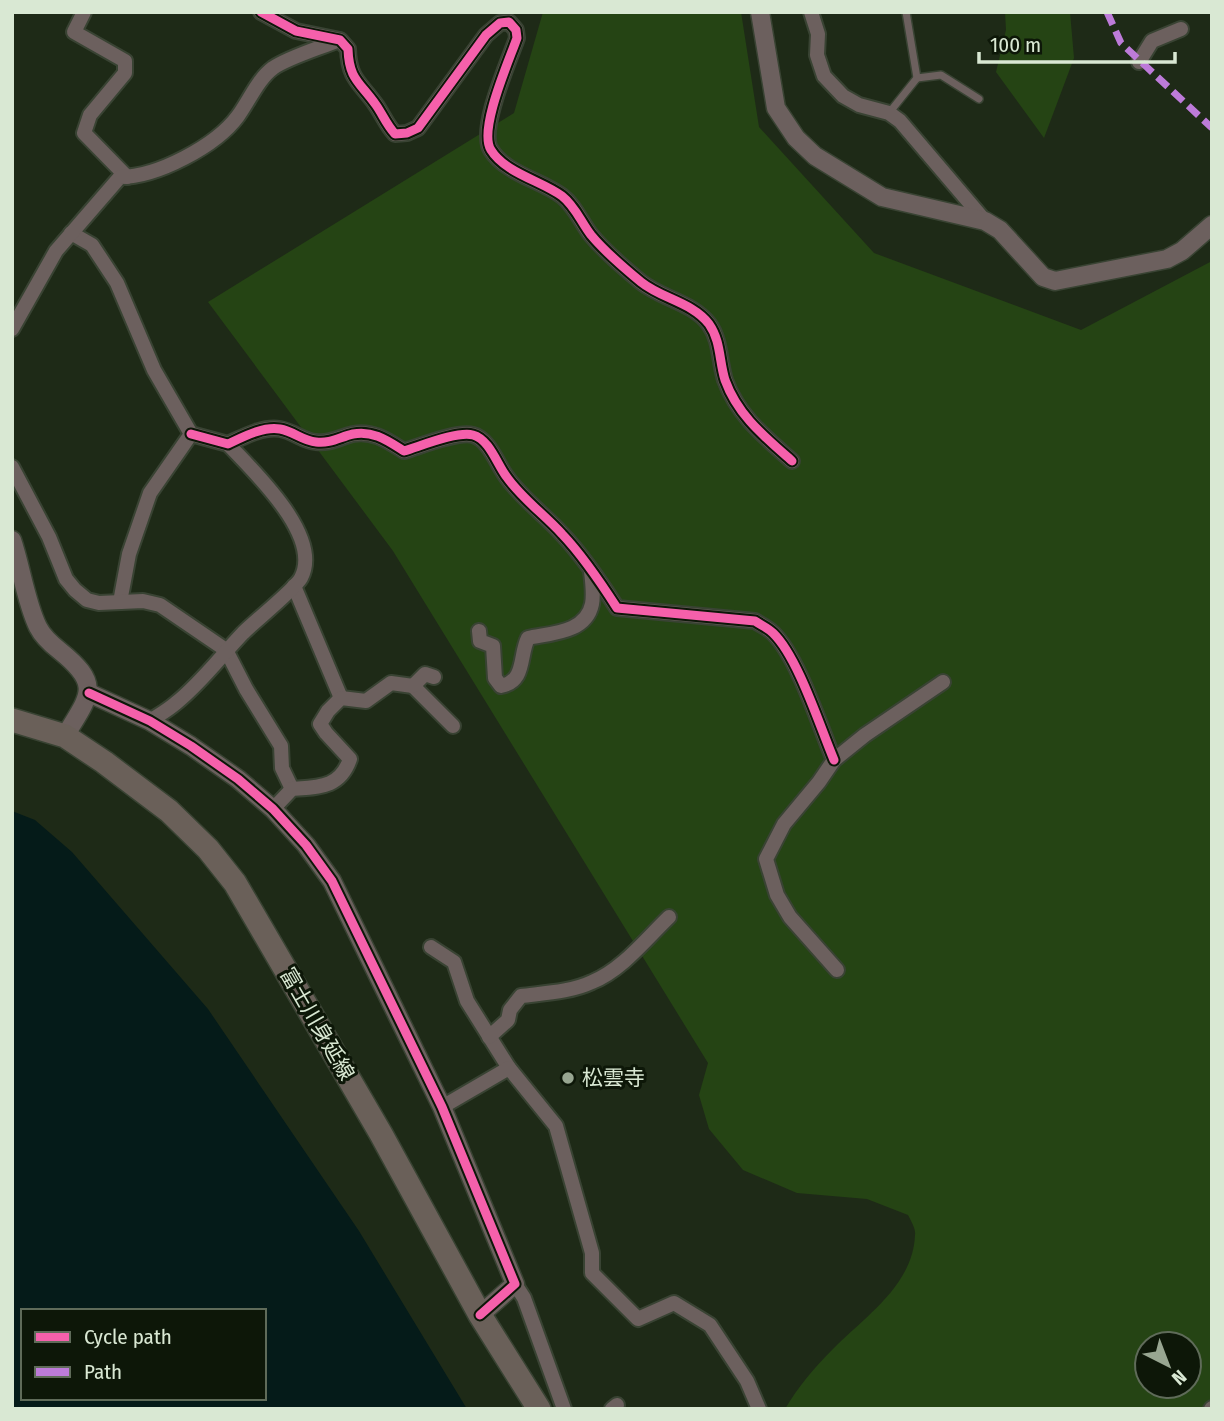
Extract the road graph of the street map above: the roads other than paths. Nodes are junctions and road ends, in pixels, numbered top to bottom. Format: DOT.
graph roads {
  1 [pos="83,12"];
  2 [pos="261,12"];
  3 [pos="760,12"];
  4 [pos="811,12"];
  5 [pos="906,12"];
  6 [pos="1181,29"];
  7 [pos="340,40"];
  8 [pos="1139,62"];
  9 [pos="917,78"];
  10 [pos="979,99"];
  11 [pos="889,113"];
  12 [pos="127,177"];
  13 [pos="985,221"];
  14 [pos="1212,225"];
  15 [pos="71,233"];
  16 [pos="12,329"];
  17 [pos="191,434"];
  18 [pos="228,444"];
  19 [pos="792,461"];
  20 [pos="12,467"];
  21 [pos="12,540"];
  22 [pos="592,571"];
  23 [pos="294,586"];
  24 [pos="120,602"];
  25 [pos="479,631"];
  26 [pos="226,650"];
  27 [pos="434,677"];
  28 [pos="943,682"];
  29 [pos="413,686"];
  30 [pos="89,693"];
  31 [pos="341,698"];
  32 [pos="12,720"];
  33 [pos="150,721"];
  34 [pos="453,726"];
  35 [pos="65,736"];
  36 [pos="834,760"];
  37 [pos="292,789"];
  38 [pos="273,809"];
  39 [pos="669,917"];
  40 [pos="431,947"];
  41 [pos="837,970"];
  42 [pos="489,1037"];
  43 [pos="509,1068"];
  44 [pos="442,1107"];
  45 [pos="515,1284"];
  46 [pos="481,1315"];
  47 [pos="539,1409"];
  48 [pos="564,1409"];
  49 [pos="759,1409"];
  1 -- 12 [label="street"];
  2 -- 7 [label="street"];
  3 -- 13 [label="street"];
  4 -- 11 [label="street"];
  5 -- 9 [label="lane"];
  6 -- 8 [label="street"];
  7 -- 12 [label="street"];
  7 -- 19 [label="street"];
  9 -- 10 [label="lane"];
  9 -- 11 [label="lane"];
  11 -- 13 [label="street"];
  12 -- 15 [label="street"];
  13 -- 14 [label="street"];
  15 -- 16 [label="street"];
  15 -- 17 [label="street"];
  17 -- 18 [label="street"];
  17 -- 24 [label="street"];
  18 -- 22 [label="street"];
  18 -- 23 [label="street"];
  20 -- 24 [label="street"];
  21 -- 30 [label="street"];
  22 -- 25 [label="street"];
  22 -- 36 [label="street"];
  23 -- 26 [label="street"];
  23 -- 31 [label="street"];
  24 -- 26 [label="street"];
  26 -- 33 [label="street"];
  26 -- 37 [label="street"];
  27 -- 29 [label="street"];
  28 -- 36 [label="street"];
  29 -- 31 [label="street"];
  29 -- 34 [label="street"];
  30 -- 33 [label="street"];
  30 -- 35 [label="street"];
  31 -- 37 [label="street"];
  32 -- 35 [label="main road, 富士川身延線"];
  33 -- 38 [label="street"];
  35 -- 46 [label="main road, 富士川身延線"];
  36 -- 41 [label="street"];
  37 -- 38 [label="street"];
  38 -- 44 [label="street"];
  39 -- 42 [label="street"];
  40 -- 42 [label="street"];
  42 -- 43 [label="street"];
  43 -- 44 [label="street"];
  43 -- 49 [label="street"];
  44 -- 45 [label="street"];
  45 -- 46 [label="street"];
  45 -- 48 [label="street"];
  46 -- 47 [label="main road, 富士川身延線"];
}
